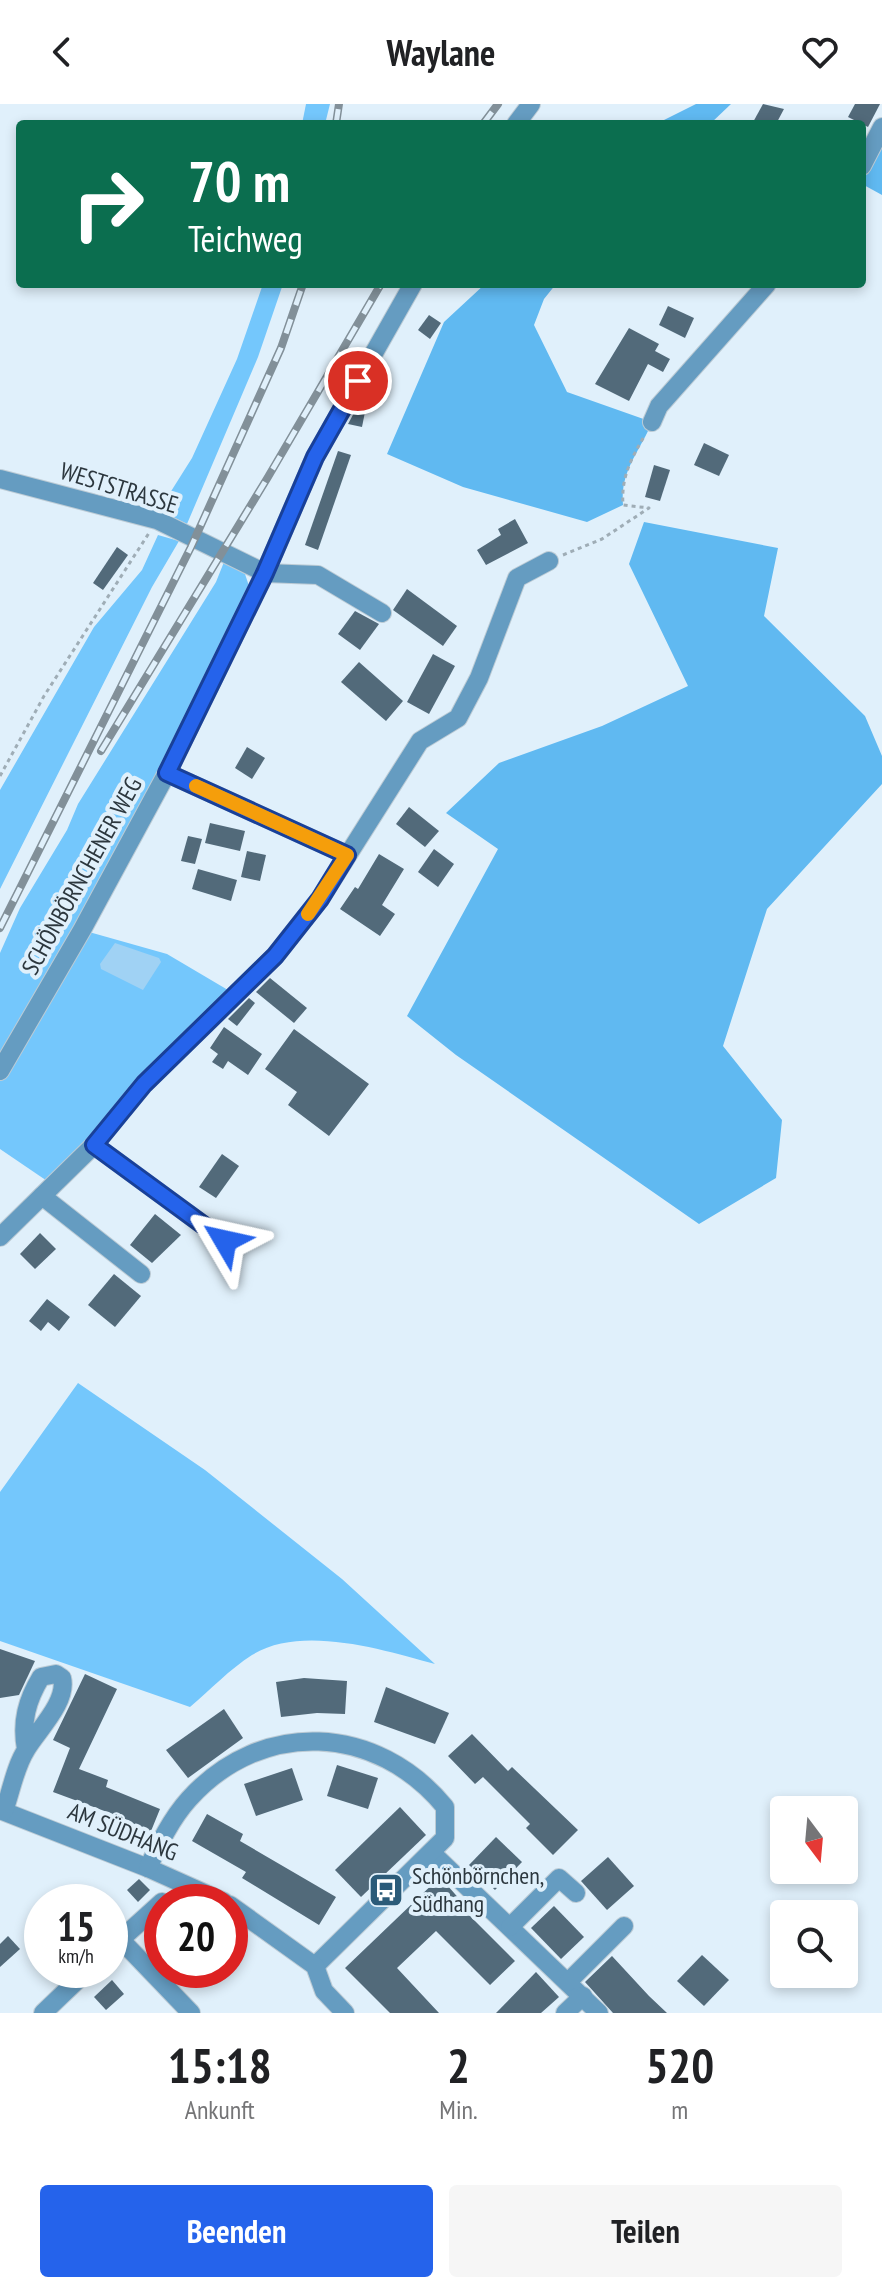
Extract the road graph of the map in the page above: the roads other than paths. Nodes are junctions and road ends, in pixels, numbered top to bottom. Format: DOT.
graph roads {
  1 [pos="882,127"];
  2 [pos="866,158"];
  3 [pos="411,288"];
  4 [pos="764,288"];
  5 [pos="656,414"];
  6 [pos="0,479"];
  7 [pos="549,561"];
  8 [pos="265,573"];
  9 [pos="382,613"];
  10 [pos="167,773"];
  11 [pos="347,855"];
  12 [pos="0,1071"];
  13 [pos="94,1145"];
  14 [pos="42,1196"];
  15 [pos="0,1237"];
  16 [pos="225,1241"];
  17 [pos="141,1274"];
  18 [pos="26,1749"];
  19 [pos="2,1810"];
  20 [pos="433,1854"];
  21 [pos="148,1868"];
  22 [pos="184,1884"];
  23 [pos="576,1893"];
  24 [pos="144,1918"];
  25 [pos="248,1918"];
  26 [pos="624,1926"];
  27 [pos="510,1927"];
  28 [pos="128,1933"];
  29 [pos="128,1956"];
  30 [pos="315,1966"];
  31 [pos="568,1982"];
  32 [pos="69,1988"];
  33 [pos="583,1996"];
  34 [pos="43,2013"];
  35 [pos="191,2013"];
  36 [pos="345,2013"];
  37 [pos="565,2013"];
  38 [pos="599,2013"];
  1 -- 2 [label="street"];
  3 -- 8 [label="street, SCHÖNBÖRNCHENER WEG"];
  4 -- 5 [label="street"];
  6 -- 8 [label="street, WESTSTRASSE"];
  7 -- 11 [label="street"];
  8 -- 9 [label="street"];
  8 -- 10 [label="street, SCHÖNBÖRNCHENER WEG"];
  10 -- 11 [label="street"];
  10 -- 12 [label="street, SCHÖNBÖRNCHENER WEG"];
  11 -- 13 [label="street"];
  13 -- 14 [label="street"];
  13 -- 16 [label="street"];
  14 -- 15 [label="street"];
  14 -- 17 [label="street"];
  18 -- 19 [label="street, AM SÜDHANG"];
  19 -- 21 [label="street, AM SÜDHANG"];
  20 -- 21 [label="street"];
  20 -- 27 [label="street"];
  20 -- 30 [label="street"];
  21 -- 22 [label="street, AM SÜDHANG"];
  23 -- 27 [label="street"];
  24 -- 28 [label="street"];
  25 -- 30 [label="street"];
  26 -- 31 [label="street"];
  27 -- 31 [label="street"];
  29 -- 35 [label="street"];
  30 -- 36 [label="street"];
  31 -- 33 [label="street"];
  32 -- 34 [label="street"];
  33 -- 37 [label="street"];
  33 -- 38 [label="street"];
}
